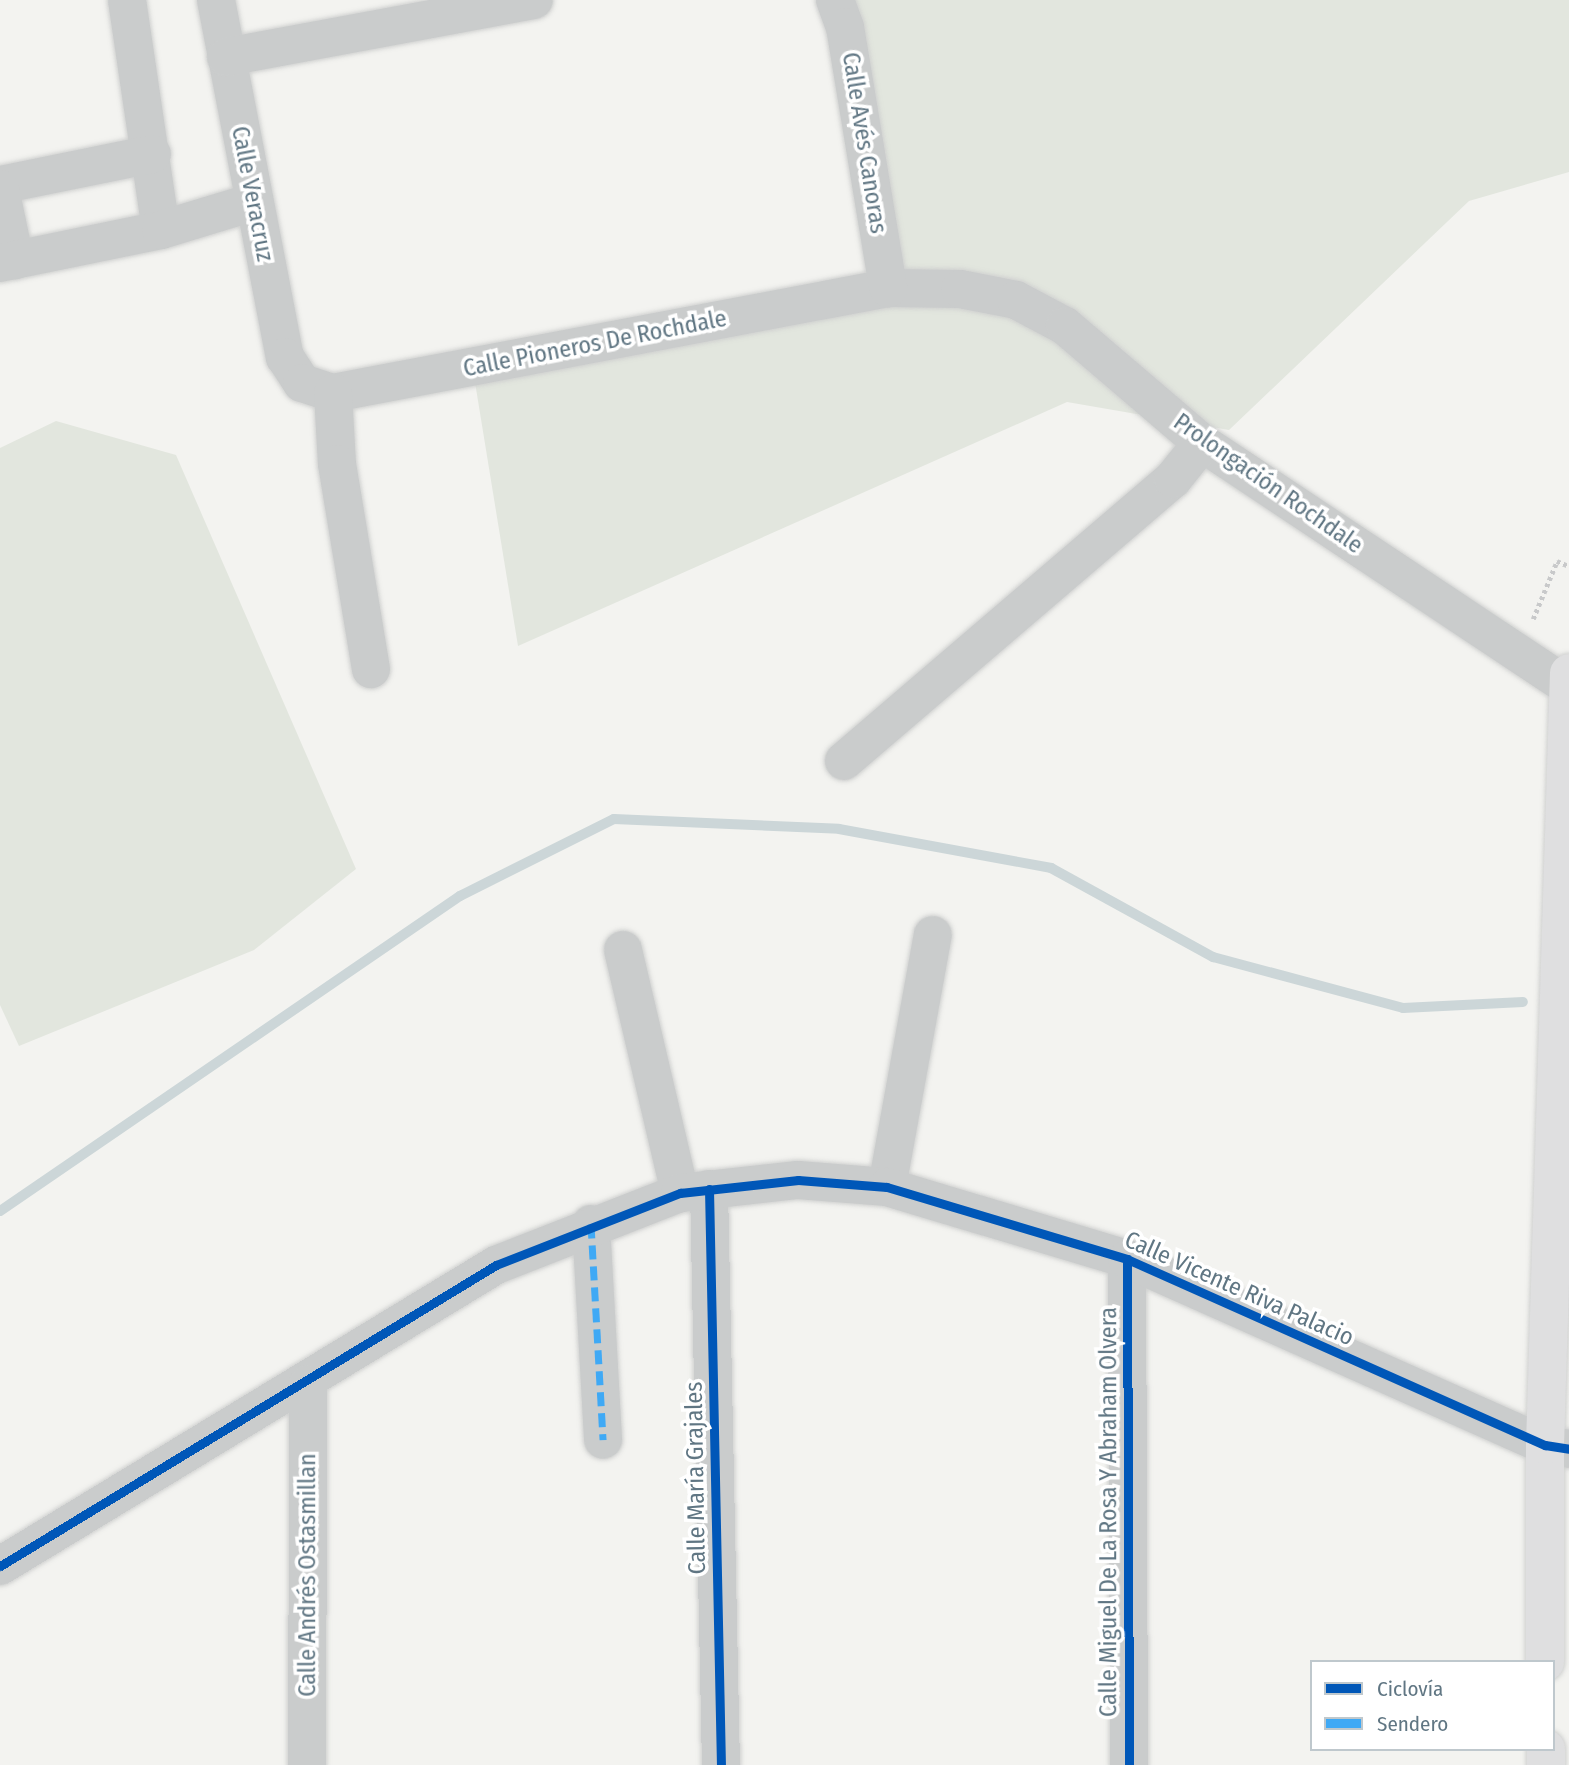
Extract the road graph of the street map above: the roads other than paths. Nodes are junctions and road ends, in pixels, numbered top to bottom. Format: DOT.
graph roads {
  1 [pos="127,0"];
  2 [pos="216,0"];
  3 [pos="534,0"];
  4 [pos="835,0"];
  5 [pos="226,57"];
  6 [pos="152,154"];
  7 [pos="0,187"];
  8 [pos="253,202"];
  9 [pos="161,230"];
  10 [pos="7,261"];
  11 [pos="888,288"];
  12 [pos="318,388"];
  13 [pos="1202,443"];
  14 [pos="371,669"];
  15 [pos="1567,682"];
  16 [pos="844,761"];
  17 [pos="933,935"];
  18 [pos="623,950"];
  19 [pos="887,1187"];
  20 [pos="695,1191"];
  21 [pos="591,1224"];
  22 [pos="1126,1259"];
  23 [pos="308,1384"];
  24 [pos="603,1440"];
  25 [pos="1557,1447"];
  26 [pos="0,1566"];
  27 [pos="1545,1660"];
  28 [pos="307,1765"];
  29 [pos="721,1765"];
  30 [pos="1129,1765"];
  1 -- 6 [label="street"];
  2 -- 5 [label="street, Calle Veracruz"];
  3 -- 5 [label="street"];
  4 -- 11 [label="street, Calle Avés Canoras"];
  5 -- 8 [label="street, Calle Veracruz"];
  6 -- 7 [label="street"];
  6 -- 9 [label="street"];
  7 -- 10 [label="street"];
  8 -- 9 [label="street"];
  8 -- 12 [label="street, Calle Veracruz"];
  9 -- 10 [label="street"];
  11 -- 12 [label="street, Calle Pioneros De Rochdale"];
  11 -- 13 [label="street, Prolongación Rochdale"];
  12 -- 14 [label="street"];
  13 -- 15 [label="street, Prolongación Rochdale"];
  13 -- 16 [label="street"];
  15 -- 25 [label="main road"];
  17 -- 19 [label="street"];
  18 -- 20 [label="street, Calle María Grajales"];
  19 -- 20 [label="street, Calle Vicente Riva Palacio"];
  19 -- 22 [label="street, Calle Vicente Riva Palacio"];
  20 -- 21 [label="street, Calle Vicente Riva Palacio"];
  20 -- 29 [label="street, Calle María Grajales"];
  21 -- 23 [label="street, Calle Vicente Riva Palacio"];
  21 -- 24 [label="street"];
  22 -- 25 [label="street, Calle Vicente Riva Palacio"];
  22 -- 30 [label="street, Calle Miguel De La Rosa Y Abraham Olvera"];
  23 -- 26 [label="street, Calle Vicente Riva Palacio"];
  23 -- 28 [label="street, Calle Andrés Ostasmillan"];
  25 -- 27 [label="main road"];
}
